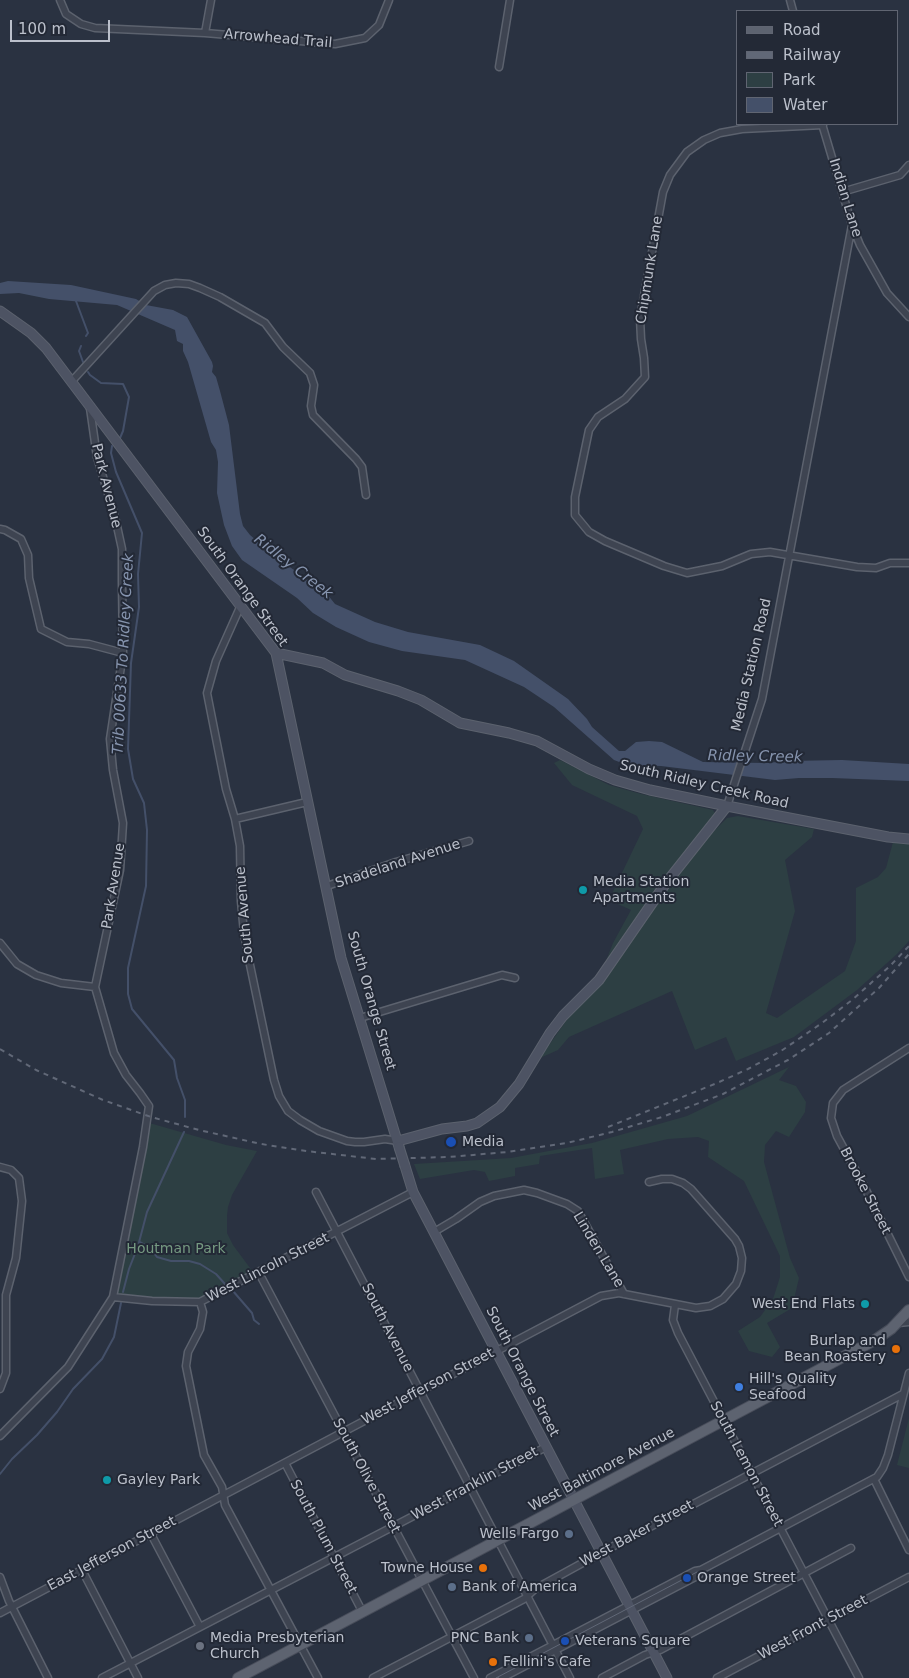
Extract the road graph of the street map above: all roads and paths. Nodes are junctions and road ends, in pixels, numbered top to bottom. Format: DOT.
graph roads {
  1 [pos="60,0"];
  2 [pos="211,0"];
  3 [pos="389,0"];
  4 [pos="510,0"];
  5 [pos="205,33"];
  6 [pos="499,67"];
  7 [pos="823,125"];
  8 [pos="909,166"];
  9 [pos="842,192"];
  10 [pos="852,226"];
  11 [pos="1,312"];
  12 [pos="909,317"];
  13 [pos="72,381"];
  14 [pos="89,404"];
  15 [pos="366,495"];
  16 [pos="0,529"];
  17 [pos="789,557"];
  18 [pos="909,562"];
  19 [pos="241,605"];
  20 [pos="122,653"];
  21 [pos="276,653"];
  22 [pos="307,802"];
  23 [pos="727,806"];
  24 [pos="235,819"];
  25 [pos="909,839"];
  26 [pos="469,841"];
  27 [pos="326,886"];
  28 [pos="0,944"];
  29 [pos="515,978"];
  30 [pos="95,987"];
  31 [pos="360,1018"];
  32 [pos="909,1048"];
  33 [pos="399,1144"];
  34 [pos="0,1167"];
  35 [pos="649,1182"];
  36 [pos="316,1192"];
  37 [pos="413,1192"];
  38 [pos="338,1232"];
  39 [pos="434,1232"];
  40 [pos="259,1273"];
  41 [pos="909,1277"];
  42 [pos="624,1294"];
  43 [pos="3,1295"];
  44 [pos="113,1296"];
  45 [pos="200,1302"];
  46 [pos="675,1305"];
  47 [pos="909,1310"];
  48 [pos="909,1322"];
  49 [pos="898,1323"];
  50 [pos="496,1351"];
  51 [pos="909,1373"];
  52 [pos="0,1389"];
  53 [pos="420,1391"];
  54 [pos="903,1394"];
  55 [pos="723,1422"];
  56 [pos="343,1432"];
  57 [pos="0,1436"];
  58 [pos="546,1447"];
  59 [pos="285,1463"];
  60 [pos="751,1474"];
  61 [pos="874,1479"];
  62 [pos="470,1488"];
  63 [pos="224,1495"];
  64 [pos="574,1500"];
  65 [pos="393,1527"];
  66 [pos="780,1529"];
  67 [pos="151,1534"];
  68 [pos="498,1541"];
  69 [pos="852,1548"];
  70 [pos="909,1550"];
  71 [pos="601,1553"];
  72 [pos="334,1558"];
  73 [pos="82,1570"];
  74 [pos="804,1575"];
  75 [pos="0,1576"];
  76 [pos="909,1577"];
  77 [pos="422,1582"];
  78 [pos="271,1590"];
  79 [pos="527,1597"];
  80 [pos="12,1607"];
  81 [pos="630,1607"];
  82 [pos="362,1611"];
  83 [pos="0,1613"];
  84 [pos="828,1620"];
  85 [pos="200,1627"];
  86 [pos="452,1637"];
  87 [pos="300,1645"];
  88 [pos="554,1648"];
  89 [pos="654,1653"];
  90 [pos="130,1663"];
  91 [pos="48,1678"];
  92 [pos="102,1678"];
  93 [pos="138,1678"];
  94 [pos="238,1678"];
  95 [pos="318,1678"];
  96 [pos="373,1678"];
  97 [pos="474,1678"];
  98 [pos="490,1678"];
  99 [pos="502,1678"];
  100 [pos="570,1678"];
  101 [pos="602,1678"];
  102 [pos="667,1678"];
  103 [pos="718,1678"];
  104 [pos="859,1678"];
  1 -- 5 [label="street, Arrowhead Trail"];
  2 -- 5 [label="street"];
  3 -- 5 [label="street, Arrowhead Trail"];
  4 -- 6 [label="street"];
  7 -- 9 [label="street, Indian Lane"];
  7 -- 17 [label="street, Chipmunk Lane"];
  8 -- 9 [label="street"];
  9 -- 10 [label="street, Indian Lane"];
  10 -- 12 [label="street, Indian Lane"];
  10 -- 17 [label="street, Media Station Road"];
  11 -- 13 [label="street, South Orange Street"];
  13 -- 14 [label="street, South Orange Street"];
  13 -- 15 [label="street"];
  14 -- 19 [label="street, South Orange Street"];
  14 -- 20 [label="street, Park Avenue"];
  16 -- 20 [label="street"];
  17 -- 18 [label="street, Chipmunk Lane"];
  17 -- 23 [label="street, Media Station Road"];
  19 -- 21 [label="street, South Orange Street"];
  19 -- 24 [label="street, South Avenue"];
  20 -- 30 [label="street, Park Avenue"];
  21 -- 22 [label="street, South Orange Street"];
  21 -- 23 [label="street, South Ridley Creek Road"];
  22 -- 24 [label="street"];
  22 -- 27 [label="street, South Orange Street"];
  23 -- 25 [label="street, South Ridley Creek Road"];
  23 -- 33 [label="street, Media Station Road"];
  24 -- 33 [label="street, South Avenue"];
  26 -- 27 [label="street, Shadeland Avenue"];
  27 -- 31 [label="street, South Orange Street"];
  28 -- 30 [label="street"];
  29 -- 31 [label="street"];
  30 -- 44 [label="street, Park Avenue"];
  31 -- 33 [label="street, South Orange Street"];
  32 -- 41 [label="street, Brooke Street"];
  33 -- 37 [label="street, South Orange Street, bridge"];
  34 -- 43 [label="street"];
  35 -- 46 [label="street, West Jefferson Street"];
  36 -- 38 [label="street, South Avenue"];
  37 -- 38 [label="street, West Lincoln Street"];
  37 -- 39 [label="street, South Orange Street"];
  38 -- 40 [label="street, West Lincoln Street"];
  38 -- 53 [label="street, South Avenue"];
  39 -- 42 [label="street, Linden Lane"];
  39 -- 50 [label="street, South Orange Street"];
  40 -- 45 [label="street, West Lincoln Street"];
  40 -- 56 [label="street, South Olive Street"];
  42 -- 46 [label="street, West Jefferson Street"];
  42 -- 50 [label="street, West Jefferson Street"];
  43 -- 52 [label="street"];
  44 -- 45 [label="street, West Lincoln Street"];
  44 -- 57 [label="street"];
  45 -- 63 [label="street"];
  46 -- 55 [label="street, South Lemon Street"];
  47 -- 49 [label="main road, West Baltimore Avenue"];
  48 -- 49 [label="street"];
  49 -- 55 [label="main road, West Baltimore Avenue"];
  50 -- 53 [label="street, West Jefferson Street"];
  50 -- 58 [label="street, South Orange Street"];
  51 -- 54 [label="street"];
  53 -- 56 [label="street, West Jefferson Street"];
  53 -- 62 [label="street, South Avenue"];
  54 -- 60 [label="street, West Baker Street"];
  54 -- 61 [label="street"];
  55 -- 60 [label="street, South Lemon Street"];
  55 -- 64 [label="main road, West Baltimore Avenue"];
  56 -- 59 [label="street, West Jefferson Street"];
  56 -- 65 [label="street, South Olive Street"];
  58 -- 62 [label="street, West Franklin Street"];
  58 -- 64 [label="street, South Orange Street"];
  59 -- 63 [label="street, West Jefferson Street"];
  59 -- 72 [label="street, South Plum Street"];
  60 -- 66 [label="street, South Lemon Street"];
  60 -- 71 [label="street, West Baker Street"];
  61 -- 66 [label="street"];
  61 -- 70 [label="street"];
  62 -- 65 [label="street, West Franklin Street"];
  62 -- 68 [label="street, South Avenue"];
  63 -- 67 [label="street, East Jefferson Street"];
  63 -- 78 [label="street"];
  64 -- 68 [label="main road, West Baltimore Avenue"];
  64 -- 71 [label="street, South Orange Street"];
  65 -- 72 [label="street, West Franklin Street"];
  65 -- 77 [label="street, South Olive Street"];
  66 -- 74 [label="street, South Lemon Street"];
  66 -- 81 [label="street"];
  67 -- 73 [label="street, East Jefferson Street"];
  67 -- 85 [label="street"];
  68 -- 77 [label="main road, West Baltimore Avenue"];
  68 -- 79 [label="street, South Avenue"];
  69 -- 74 [label="street"];
  71 -- 79 [label="street, West Baker Street"];
  71 -- 81 [label="street, South Orange Street"];
  72 -- 78 [label="street, West Franklin Street"];
  72 -- 82 [label="street, South Plum Street"];
  73 -- 80 [label="street, East Jefferson Street"];
  73 -- 90 [label="street"];
  74 -- 84 [label="street, South Lemon Street"];
  74 -- 89 [label="street"];
  75 -- 80 [label="street"];
  76 -- 84 [label="street, West Front Street"];
  77 -- 82 [label="main road, West Baltimore Avenue"];
  77 -- 86 [label="street, South Olive Street"];
  78 -- 85 [label="street, West Franklin Street"];
  78 -- 87 [label="street"];
  79 -- 86 [label="street, West Baker Street"];
  79 -- 88 [label="street"];
  80 -- 83 [label="street, East Jefferson Street"];
  80 -- 91 [label="street"];
  81 -- 88 [label="street"];
  81 -- 89 [label="street, South Orange Street"];
  82 -- 87 [label="main road, West Baltimore Avenue"];
  84 -- 103 [label="street, West Front Street"];
  84 -- 104 [label="street, South Lemon Street"];
  85 -- 90 [label="street, West Franklin Street"];
  86 -- 96 [label="street, West Baker Street"];
  86 -- 97 [label="street, South Olive Street"];
  87 -- 94 [label="main road, West Baltimore Avenue"];
  87 -- 95 [label="street"];
  88 -- 98 [label="street"];
  88 -- 99 [label="street"];
  88 -- 100 [label="street"];
  89 -- 101 [label="street"];
  89 -- 102 [label="street, South Orange Street"];
  90 -- 92 [label="street, West Franklin Street"];
  90 -- 93 [label="street"];
}
